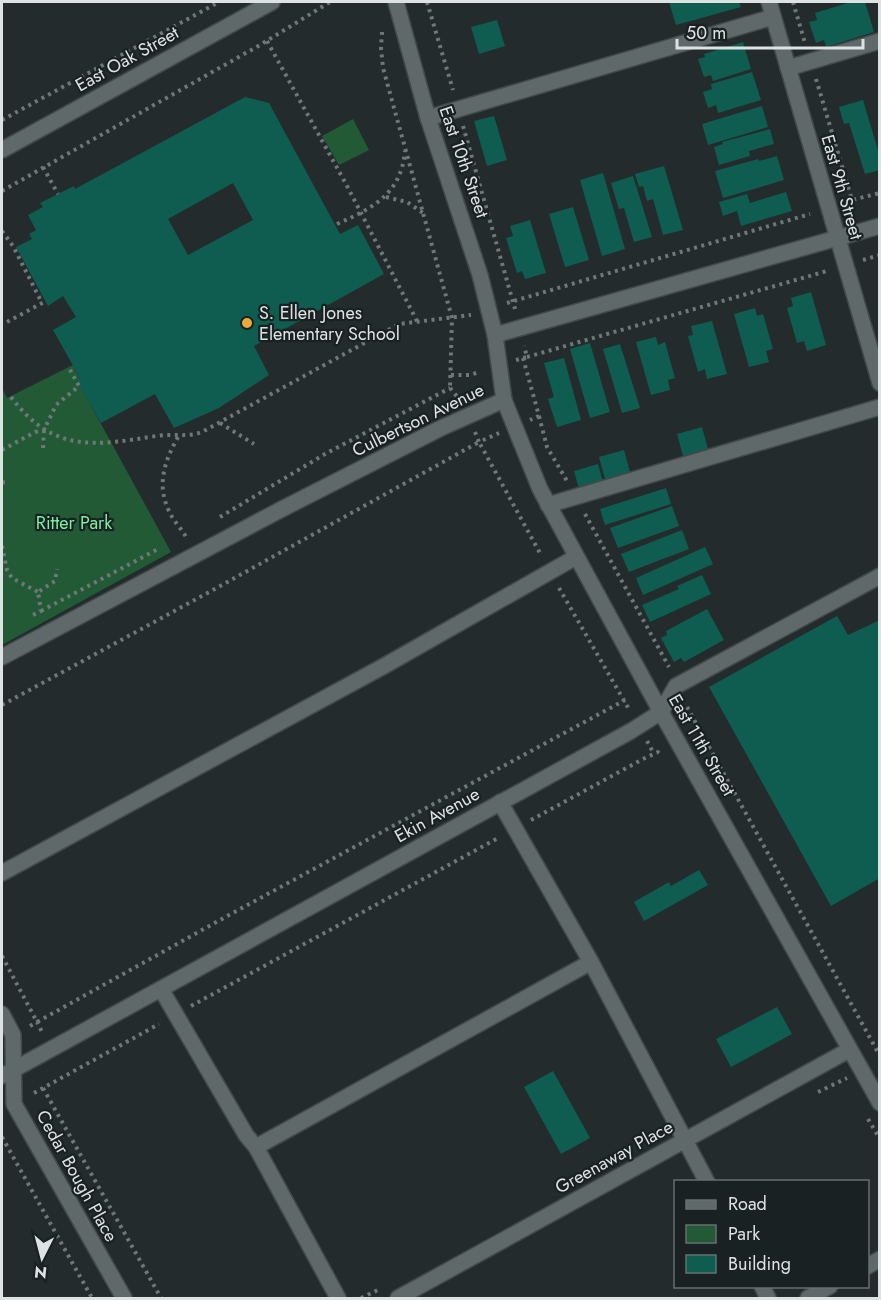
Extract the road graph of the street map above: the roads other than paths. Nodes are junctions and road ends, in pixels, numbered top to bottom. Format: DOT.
graph roads {
  1 [pos="272,2"];
  2 [pos="396,2"];
  3 [pos="769,2"];
  4 [pos="774,17"];
  5 [pos="879,41"];
  6 [pos="788,68"];
  7 [pos="428,118"];
  8 [pos="2,150"];
  9 [pos="879,226"];
  10 [pos="836,238"];
  11 [pos="495,335"];
  12 [pos="879,383"];
  13 [pos="504,400"];
  14 [pos="879,407"];
  15 [pos="548,505"];
  16 [pos="576,557"];
  17 [pos="879,576"];
  18 [pos="2,657"];
  19 [pos="661,712"];
  20 [pos="500,802"];
  21 [pos="2,873"];
  22 [pos="591,962"];
  23 [pos="160,989"];
  24 [pos="2,1014"];
  25 [pos="849,1050"];
  26 [pos="8,1073"];
  27 [pos="879,1103"];
  28 [pos="686,1139"];
  29 [pos="255,1147"];
  30 [pos="706,1180"];
  31 [pos="828,1288"];
  32 [pos="124,1299"];
  33 [pos="338,1299"];
  34 [pos="398,1299"];
  35 [pos="808,1299"];
  1 -- 8 [label="street, East Oak Street"];
  2 -- 7 [label="street, East 10th Street"];
  3 -- 4 [label="street, East 9th Street"];
  4 -- 6 [label="street, East 9th Street"];
  4 -- 7 [label="street"];
  5 -- 6 [label="street"];
  6 -- 10 [label="street, East 9th Street"];
  7 -- 11 [label="street, East 10th Street"];
  9 -- 10 [label="street"];
  10 -- 11 [label="street"];
  10 -- 12 [label="street, East 9th Street"];
  11 -- 13 [label="street, Culbertson Avenue"];
  13 -- 15 [label="street, East 11th Street"];
  13 -- 18 [label="street, Culbertson Avenue"];
  14 -- 15 [label="street"];
  15 -- 16 [label="street, East 11th Street"];
  16 -- 19 [label="street, East 11th Street"];
  16 -- 21 [label="street"];
  17 -- 19 [label="street, Ekin Avenue"];
  19 -- 20 [label="street, Ekin Avenue"];
  19 -- 25 [label="street, East 11th Street"];
  20 -- 22 [label="street"];
  20 -- 23 [label="street, Ekin Avenue"];
  22 -- 28 [label="street"];
  22 -- 29 [label="street"];
  23 -- 26 [label="street, Ekin Avenue"];
  23 -- 29 [label="street"];
  24 -- 26 [label="street, Cedar Bough Place"];
  25 -- 27 [label="street, East 11th Street"];
  25 -- 28 [label="street, Greenaway Place"];
  26 -- 32 [label="street, Cedar Bough Place"];
  28 -- 30 [label="street"];
  28 -- 34 [label="street, Greenaway Place"];
  29 -- 33 [label="street"];
  31 -- 35 [label="street"];
}
